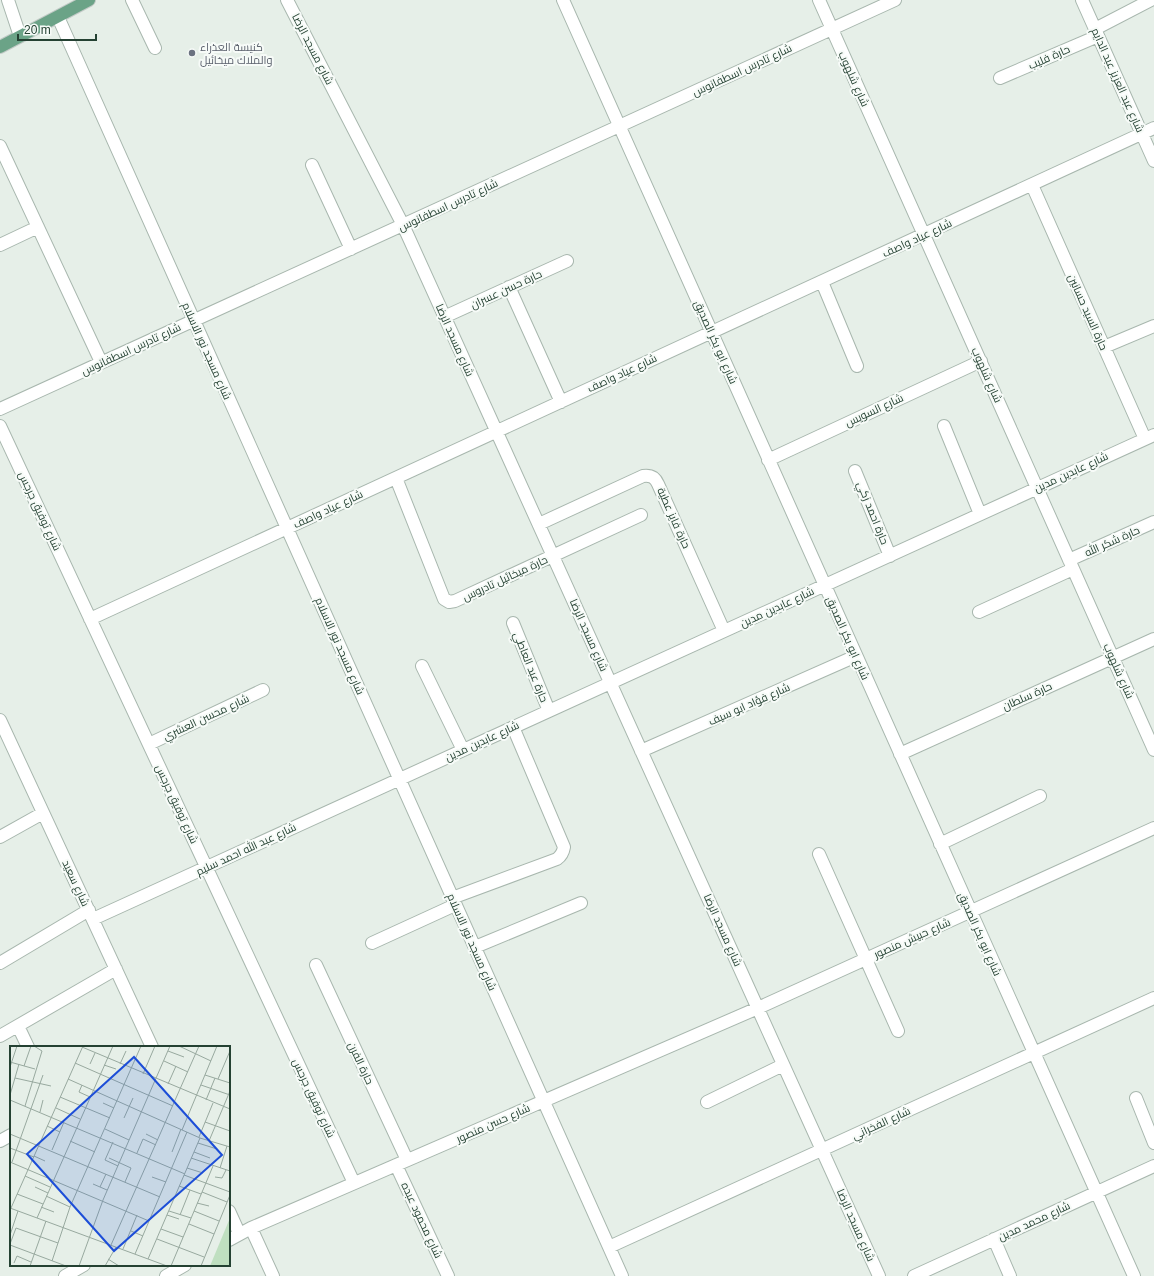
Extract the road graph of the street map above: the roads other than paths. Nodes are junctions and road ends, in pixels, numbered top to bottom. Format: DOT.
graph roads {
  1 [pos="8,0"];
  2 [pos="89,0"];
  3 [pos="132,0"];
  4 [pos="287,0"];
  5 [pos="563,0"];
  6 [pos="819,0"];
  7 [pos="895,0"];
  8 [pos="1082,0"];
  9 [pos="1151,0"];
  10 [pos="58,17"];
  11 [pos="832,29"];
  12 [pos="1097,32"];
  13 [pos="20,36"];
  14 [pos="0,46"];
  15 [pos="155,48"];
  16 [pos="1000,78"];
  17 [pos="619,126"];
  18 [pos="1154,128"];
  19 [pos="1142,134"];
  20 [pos="0,146"];
  21 [pos="1154,161"];
  22 [pos="312,165"];
  23 [pos="1032,185"];
  24 [pos="403,225"];
  25 [pos="38,227"];
  26 [pos="924,235"];
  27 [pos="0,245"];
  28 [pos="351,249"];
  29 [pos="567,261"];
  30 [pos="822,282"];
  31 [pos="509,287"];
  32 [pos="444,317"];
  33 [pos="194,320"];
  34 [pos="1154,326"];
  35 [pos="711,332"];
  36 [pos="1104,348"];
  37 [pos="981,361"];
  38 [pos="101,362"];
  39 [pos="857,366"];
  40 [pos="561,402"];
  41 [pos="0,409"];
  42 [pos="0,426"];
  43 [pos="944,426"];
  44 [pos="497,431"];
  45 [pos="1150,437"];
  46 [pos="768,460"];
  47 [pos="855,472"];
  48 [pos="396,478"];
  49 [pos="1037,488"];
  50 [pos="980,514"];
  51 [pos="641,515"];
  52 [pos="1154,522"];
  53 [pos="538,524"];
  54 [pos="287,528"];
  55 [pos="553,556"];
  56 [pos="890,556"];
  57 [pos="1071,565"];
  58 [pos="824,585"];
  59 [pos="979,612"];
  60 [pos="90,619"];
  61 [pos="513,623"];
  62 [pos="724,631"];
  63 [pos="1154,639"];
  64 [pos="856,656"];
  65 [pos="1113,657"];
  66 [pos="422,666"];
  67 [pos="610,683"];
  68 [pos="263,690"];
  69 [pos="549,711"];
  70 [pos="0,720"];
  71 [pos="513,727"];
  72 [pos="149,744"];
  73 [pos="463,750"];
  74 [pos="1154,750"];
  75 [pos="641,751"];
  76 [pos="900,754"];
  77 [pos="400,779"];
  78 [pos="1040,796"];
  79 [pos="43,813"];
  80 [pos="1154,828"];
  81 [pos="0,837"];
  82 [pos="940,844"];
  83 [pos="819,854"];
  84 [pos="206,868"];
  85 [pos="454,901"];
  86 [pos="581,903"];
  87 [pos="970,911"];
  88 [pos="91,915"];
  89 [pos="372,943"];
  90 [pos="474,947"];
  91 [pos="866,958"];
  92 [pos="0,963"];
  93 [pos="316,965"];
  94 [pos="116,969"];
  95 [pos="1154,998"];
  96 [pos="758,1008"];
  97 [pos="18,1026"];
  98 [pos="898,1031"];
  99 [pos="0,1036"];
  100 [pos="28,1046"];
  101 [pos="152,1046"];
  102 [pos="1034,1053"];
  103 [pos="784,1065"];
  104 [pos="1136,1098"];
  105 [pos="543,1101"];
  106 [pos="707,1102"];
  107 [pos="10,1136"];
  108 [pos="0,1141"];
  109 [pos="1154,1143"];
  110 [pos="822,1150"];
  111 [pos="402,1163"];
  112 [pos="1154,1166"];
  113 [pos="354,1183"];
  114 [pos="1096,1192"];
  115 [pos="230,1216"];
  116 [pos="251,1228"];
  117 [pos="234,1236"];
  118 [pos="994,1239"];
  119 [pos="609,1247"];
  120 [pos="82,1266"];
  121 [pos="183,1266"];
  122 [pos="65,1276"];
  123 [pos="166,1276"];
  124 [pos="273,1276"];
  125 [pos="448,1276"];
  126 [pos="622,1276"];
  127 [pos="879,1276"];
  128 [pos="914,1276"];
  129 [pos="1010,1276"];
  130 [pos="1134,1276"];
  1 -- 13 [label="street"];
  2 -- 10 [label="main road"];
  3 -- 15 [label="street"];
  4 -- 24 [label="street, شارع مسجد الرضا"];
  5 -- 17 [label="street, شارع ابو بكر الصديق"];
  6 -- 11 [label="street, شارع شلهوب"];
  7 -- 11 [label="street, شارع تادرس اسطفانوس"];
  8 -- 12 [label="street, شارع عبد العزيز عبد الدايم"];
  9 -- 12 [label="street, حارة فليب"];
  10 -- 13 [label="main road"];
  10 -- 33 [label="street, شارع مسجد نور الاسلام"];
  11 -- 17 [label="street, شارع تادرس اسطفانوس"];
  11 -- 26 [label="street, شارع شلهوب"];
  12 -- 16 [label="street, حارة فليب"];
  12 -- 19 [label="street, شارع عبد العزيز عبد الدايم"];
  13 -- 14 [label="main road"];
  17 -- 24 [label="street, شارع تادرس اسطفانوس"];
  17 -- 35 [label="street, شارع ابو بكر الصديق"];
  18 -- 19 [label="street, شارع عياد واصف"];
  19 -- 21 [label="street, شارع عبد العزيز عبد الدايم"];
  19 -- 23 [label="street, شارع عياد واصف"];
  20 -- 25 [label="street"];
  22 -- 28 [label="street"];
  23 -- 26 [label="street, شارع عياد واصف"];
  23 -- 36 [label="street, حارة السيد حسانين"];
  24 -- 28 [label="street, شارع تادرس اسطفانوس"];
  24 -- 32 [label="street, شارع مسجد الرضا"];
  25 -- 27 [label="street"];
  25 -- 38 [label="street"];
  26 -- 30 [label="street, شارع عياد واصف"];
  26 -- 37 [label="street, شارع شلهوب"];
  28 -- 33 [label="street, شارع تادرس اسطفانوس"];
  29 -- 31 [label="street, حارة حسن عسران"];
  30 -- 35 [label="street, شارع عياد واصف"];
  30 -- 39 [label="street"];
  31 -- 32 [label="street, حارة حسن عسران"];
  31 -- 40 [label="street"];
  32 -- 44 [label="street, شارع مسجد الرضا"];
  33 -- 38 [label="street, شارع تادرس اسطفانوس"];
  33 -- 54 [label="street, شارع مسجد نور الاسلام"];
  34 -- 36 [label="street"];
  35 -- 40 [label="street, شارع عياد واصف"];
  35 -- 46 [label="street, شارع ابو بكر الصديق"];
  36 -- 45 [label="street, حارة السيد حسانين"];
  37 -- 46 [label="street, شارع السويس"];
  37 -- 49 [label="street, شارع شلهوب"];
  38 -- 41 [label="street, شارع تادرس اسطفانوس"];
  40 -- 44 [label="street, شارع عياد واصف"];
  42 -- 60 [label="street, شارع توفيق جرجس"];
  43 -- 50 [label="street"];
  44 -- 48 [label="street, شارع عياد واصف"];
  44 -- 53 [label="street, شارع مسجد الرضا"];
  45 -- 49 [label="street, شارع عابدين مدين"];
  46 -- 58 [label="street, شارع ابو بكر الصديق"];
  47 -- 56 [label="street, حارة احمد زكي"];
  48 -- 54 [label="street, شارع عياد واصف"];
  48 -- 55 [label="street, حارة ميخائيل تادروس"];
  49 -- 50 [label="street, شارع عابدين مدين"];
  49 -- 57 [label="street, شارع شلهوب"];
  50 -- 56 [label="street, شارع عابدين مدين"];
  51 -- 55 [label="street, حارة ميخائيل تادروس"];
  52 -- 57 [label="street, حارة شكر الله"];
  53 -- 55 [label="street, شارع مسجد الرضا"];
  53 -- 62 [label="street, حارة فايز عطية"];
  54 -- 60 [label="street, شارع عياد واصف"];
  54 -- 77 [label="street, شارع مسجد نور الاسلام"];
  55 -- 67 [label="street, شارع مسجد الرضا"];
  56 -- 58 [label="street, شارع عابدين مدين"];
  57 -- 59 [label="street, حارة شكر الله"];
  57 -- 65 [label="street, شارع شلهوب"];
  58 -- 62 [label="street, شارع عابدين مدين"];
  58 -- 64 [label="street, شارع ابو بكر الصديق"];
  60 -- 72 [label="street, شارع توفيق جرجس"];
  61 -- 69 [label="street, حارة عبد العاطي"];
  62 -- 67 [label="street, شارع عابدين مدين"];
  63 -- 65 [label="street, حارة سلطان"];
  64 -- 75 [label="street, شارع فؤاد ابو سيف"];
  64 -- 76 [label="street, شارع ابو بكر الصديق"];
  65 -- 74 [label="street, شارع شلهوب"];
  65 -- 76 [label="street, حارة سلطان"];
  66 -- 73 [label="street"];
  67 -- 69 [label="street, شارع عابدين مدين"];
  67 -- 75 [label="street, شارع مسجد الرضا"];
  68 -- 72 [label="street, شارع محسن العشري"];
  69 -- 71 [label="street, شارع عابدين مدين"];
  70 -- 79 [label="street, شارع سعيد"];
  71 -- 73 [label="street, شارع عابدين مدين"];
  71 -- 85 [label="street"];
  72 -- 84 [label="street, شارع توفيق جرجس"];
  73 -- 77 [label="street, شارع عابدين مدين"];
  75 -- 96 [label="street, شارع مسجد الرضا"];
  76 -- 82 [label="street, شارع ابو بكر الصديق"];
  77 -- 84 [label="street, شارع عبد الله احمد سليم"];
  77 -- 85 [label="street, شارع مسجد نور الاسلام"];
  78 -- 82 [label="street"];
  79 -- 81 [label="street"];
  79 -- 88 [label="street, شارع سعيد"];
  80 -- 87 [label="street, شارع حبيش منصور"];
  82 -- 87 [label="street, شارع ابو بكر الصديق"];
  83 -- 91 [label="street"];
  84 -- 88 [label="street, شارع عبد الله احمد سليم"];
  84 -- 113 [label="street, شارع توفيق جرجس"];
  85 -- 89 [label="street"];
  85 -- 90 [label="street, شارع مسجد نور الاسلام"];
  86 -- 90 [label="street"];
  87 -- 91 [label="street, شارع حبيش منصور"];
  87 -- 102 [label="street, شارع ابو بكر الصديق"];
  88 -- 92 [label="street, شارع عبد الله احمد سليم"];
  88 -- 94 [label="street, شارع سعيد"];
  90 -- 105 [label="street, شارع مسجد نور الاسلام"];
  91 -- 96 [label="street, شارع حبيش منصور"];
  91 -- 98 [label="street"];
  93 -- 111 [label="street, حارة الفرن"];
  94 -- 97 [label="street"];
  94 -- 101 [label="street, شارع سعيد"];
  95 -- 102 [label="street, شارع الفخراني"];
  96 -- 103 [label="street, شارع مسجد الرضا"];
  96 -- 105 [label="street, شارع حسن منصور"];
  97 -- 99 [label="street"];
  97 -- 100 [label="street"];
  102 -- 110 [label="street, شارع الفخراني"];
  102 -- 114 [label="street, شارع ابو بكر الصديق"];
  103 -- 106 [label="street"];
  103 -- 110 [label="street, شارع مسجد الرضا"];
  104 -- 109 [label="street"];
  105 -- 111 [label="street, شارع حسن منصور"];
  105 -- 119 [label="street, شارع مسجد نور الاسلام"];
  107 -- 108 [label="street"];
  110 -- 119 [label="street, شارع الفخراني"];
  110 -- 127 [label="street, شارع مسجد الرضا"];
  111 -- 113 [label="street, شارع حسن منصور"];
  111 -- 125 [label="street, شارع محمود عبده"];
  112 -- 114 [label="street, شارع محمد مدين"];
  113 -- 116 [label="street, شارع حسن منصور"];
  114 -- 118 [label="street, شارع محمد مدين"];
  114 -- 130 [label="street, شارع ابو بكر الصديق"];
  115 -- 117 [label="street"];
  116 -- 117 [label="street, شارع حسن منصور"];
  116 -- 124 [label="street"];
  118 -- 128 [label="street, شارع محمد مدين"];
  118 -- 129 [label="street"];
  119 -- 126 [label="street, شارع مسجد نور الاسلام"];
  120 -- 122 [label="street"];
  121 -- 123 [label="street"];
}
